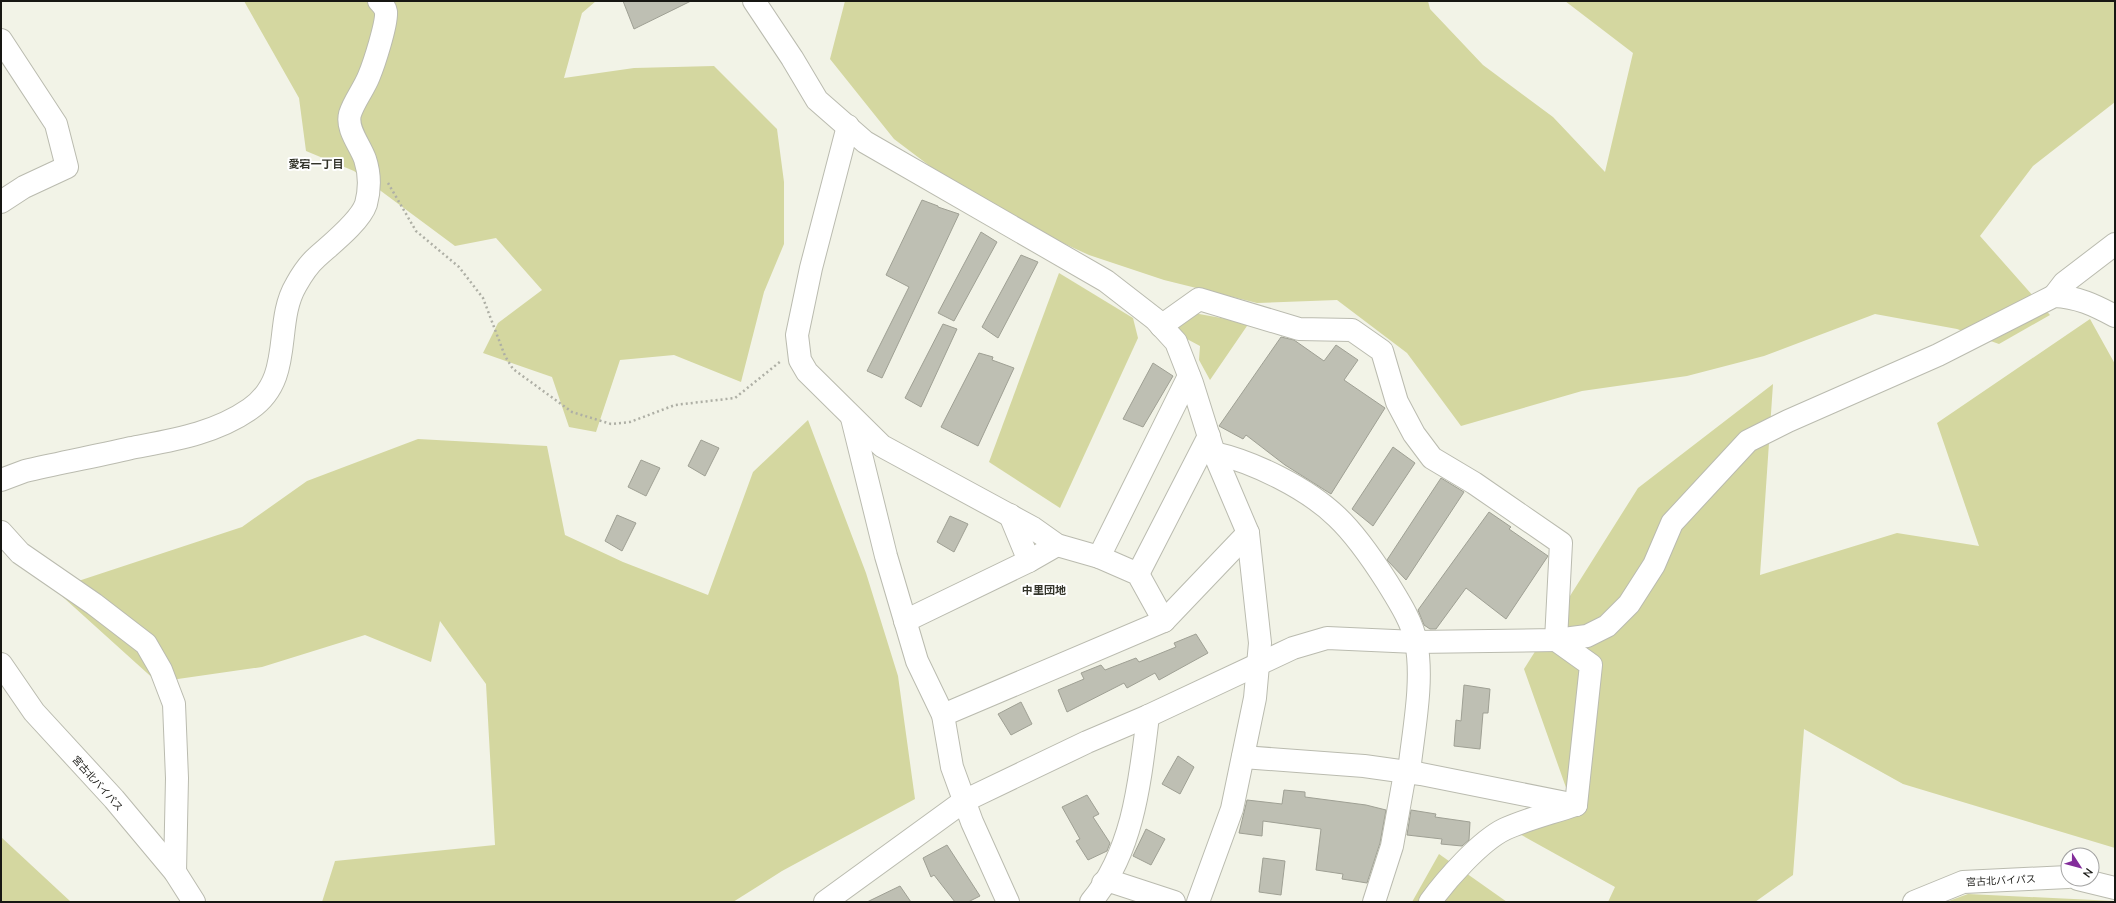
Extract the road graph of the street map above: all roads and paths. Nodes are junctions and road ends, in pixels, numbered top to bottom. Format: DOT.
graph roads {
  1 [pos="379,1"];
  2 [pos="754,1"];
  3 [pos="1,40"];
  4 [pos="848,126"];
  5 [pos="387,181"];
  6 [pos="1,202"];
  7 [pos="2115,244"];
  8 [pos="2054,296"];
  9 [pos="2115,316"];
  10 [pos="1161,326"];
  11 [pos="797,349"];
  12 [pos="1189,376"];
  13 [pos="852,418"];
  14 [pos="1212,444"];
  15 [pos="1,480"];
  16 [pos="1010,515"];
  17 [pos="1,532"];
  18 [pos="1248,533"];
  19 [pos="1058,545"];
  20 [pos="1099,557"];
  21 [pos="1029,561"];
  22 [pos="1138,574"];
  23 [pos="905,621"];
  24 [pos="1164,621"];
  25 [pos="1556,640"];
  26 [pos="1416,642"];
  27 [pos="1260,662"];
  28 [pos="1,664"];
  29 [pos="943,715"];
  30 [pos="1148,716"];
  31 [pos="1243,758"];
  32 [pos="1407,773"];
  33 [pos="964,801"];
  34 [pos="1576,805"];
  35 [pos="175,872"];
  36 [pos="2060,876"];
  37 [pos="1103,883"];
  38 [pos="2100,884"];
  39 [pos="2115,888"];
  40 [pos="194,902"];
  41 [pos="826,902"];
  42 [pos="1008,902"];
  43 [pos="1091,902"];
  44 [pos="1174,902"];
  45 [pos="1198,902"];
  46 [pos="1374,902"];
  47 [pos="1430,902"];
  48 [pos="1914,902"];
  1 -- 15 [label="main road"];
  2 -- 4 [label="main road"];
  3 -- 6 [label="main road"];
  4 -- 10 [label="main road"];
  4 -- 11 [label="main road"];
  5 -- 11 [label="path"];
  7 -- 8 [label="main road"];
  8 -- 9 [label="main road"];
  8 -- 25 [label="main road"];
  10 -- 12 [label="main road"];
  10 -- 25 [label="main road"];
  11 -- 13 [label="main road"];
  12 -- 14 [label="main road"];
  12 -- 20 [label="main road"];
  13 -- 16 [label="main road"];
  13 -- 23 [label="main road"];
  14 -- 18 [label="main road"];
  14 -- 22 [label="main road"];
  14 -- 26 [label="main road"];
  16 -- 19 [label="main road"];
  16 -- 21 [label="main road"];
  17 -- 35 [label="main road"];
  18 -- 24 [label="main road"];
  18 -- 27 [label="main road"];
  19 -- 20 [label="main road"];
  19 -- 21 [label="main road"];
  20 -- 22 [label="main road"];
  21 -- 23 [label="main road"];
  22 -- 24 [label="main road"];
  23 -- 29 [label="main road"];
  24 -- 29 [label="main road"];
  25 -- 26 [label="main road"];
  25 -- 34 [label="main road"];
  26 -- 27 [label="main road"];
  26 -- 32 [label="main road"];
  27 -- 30 [label="main road"];
  27 -- 31 [label="main road"];
  28 -- 35 [label="main road, 宮古北バイパス"];
  29 -- 33 [label="main road"];
  30 -- 33 [label="main road"];
  30 -- 37 [label="main road"];
  31 -- 32 [label="main road"];
  31 -- 45 [label="main road"];
  32 -- 34 [label="main road"];
  32 -- 46 [label="main road"];
  33 -- 41 [label="main road"];
  33 -- 42 [label="main road"];
  34 -- 47 [label="main road"];
  35 -- 40 [label="main road, 宮古北バイパス"];
  36 -- 48 [label="main road, 宮古北バイパス"];
  37 -- 43 [label="main road"];
  37 -- 44 [label="main road"];
  38 -- 39 [label="main road"];
}
